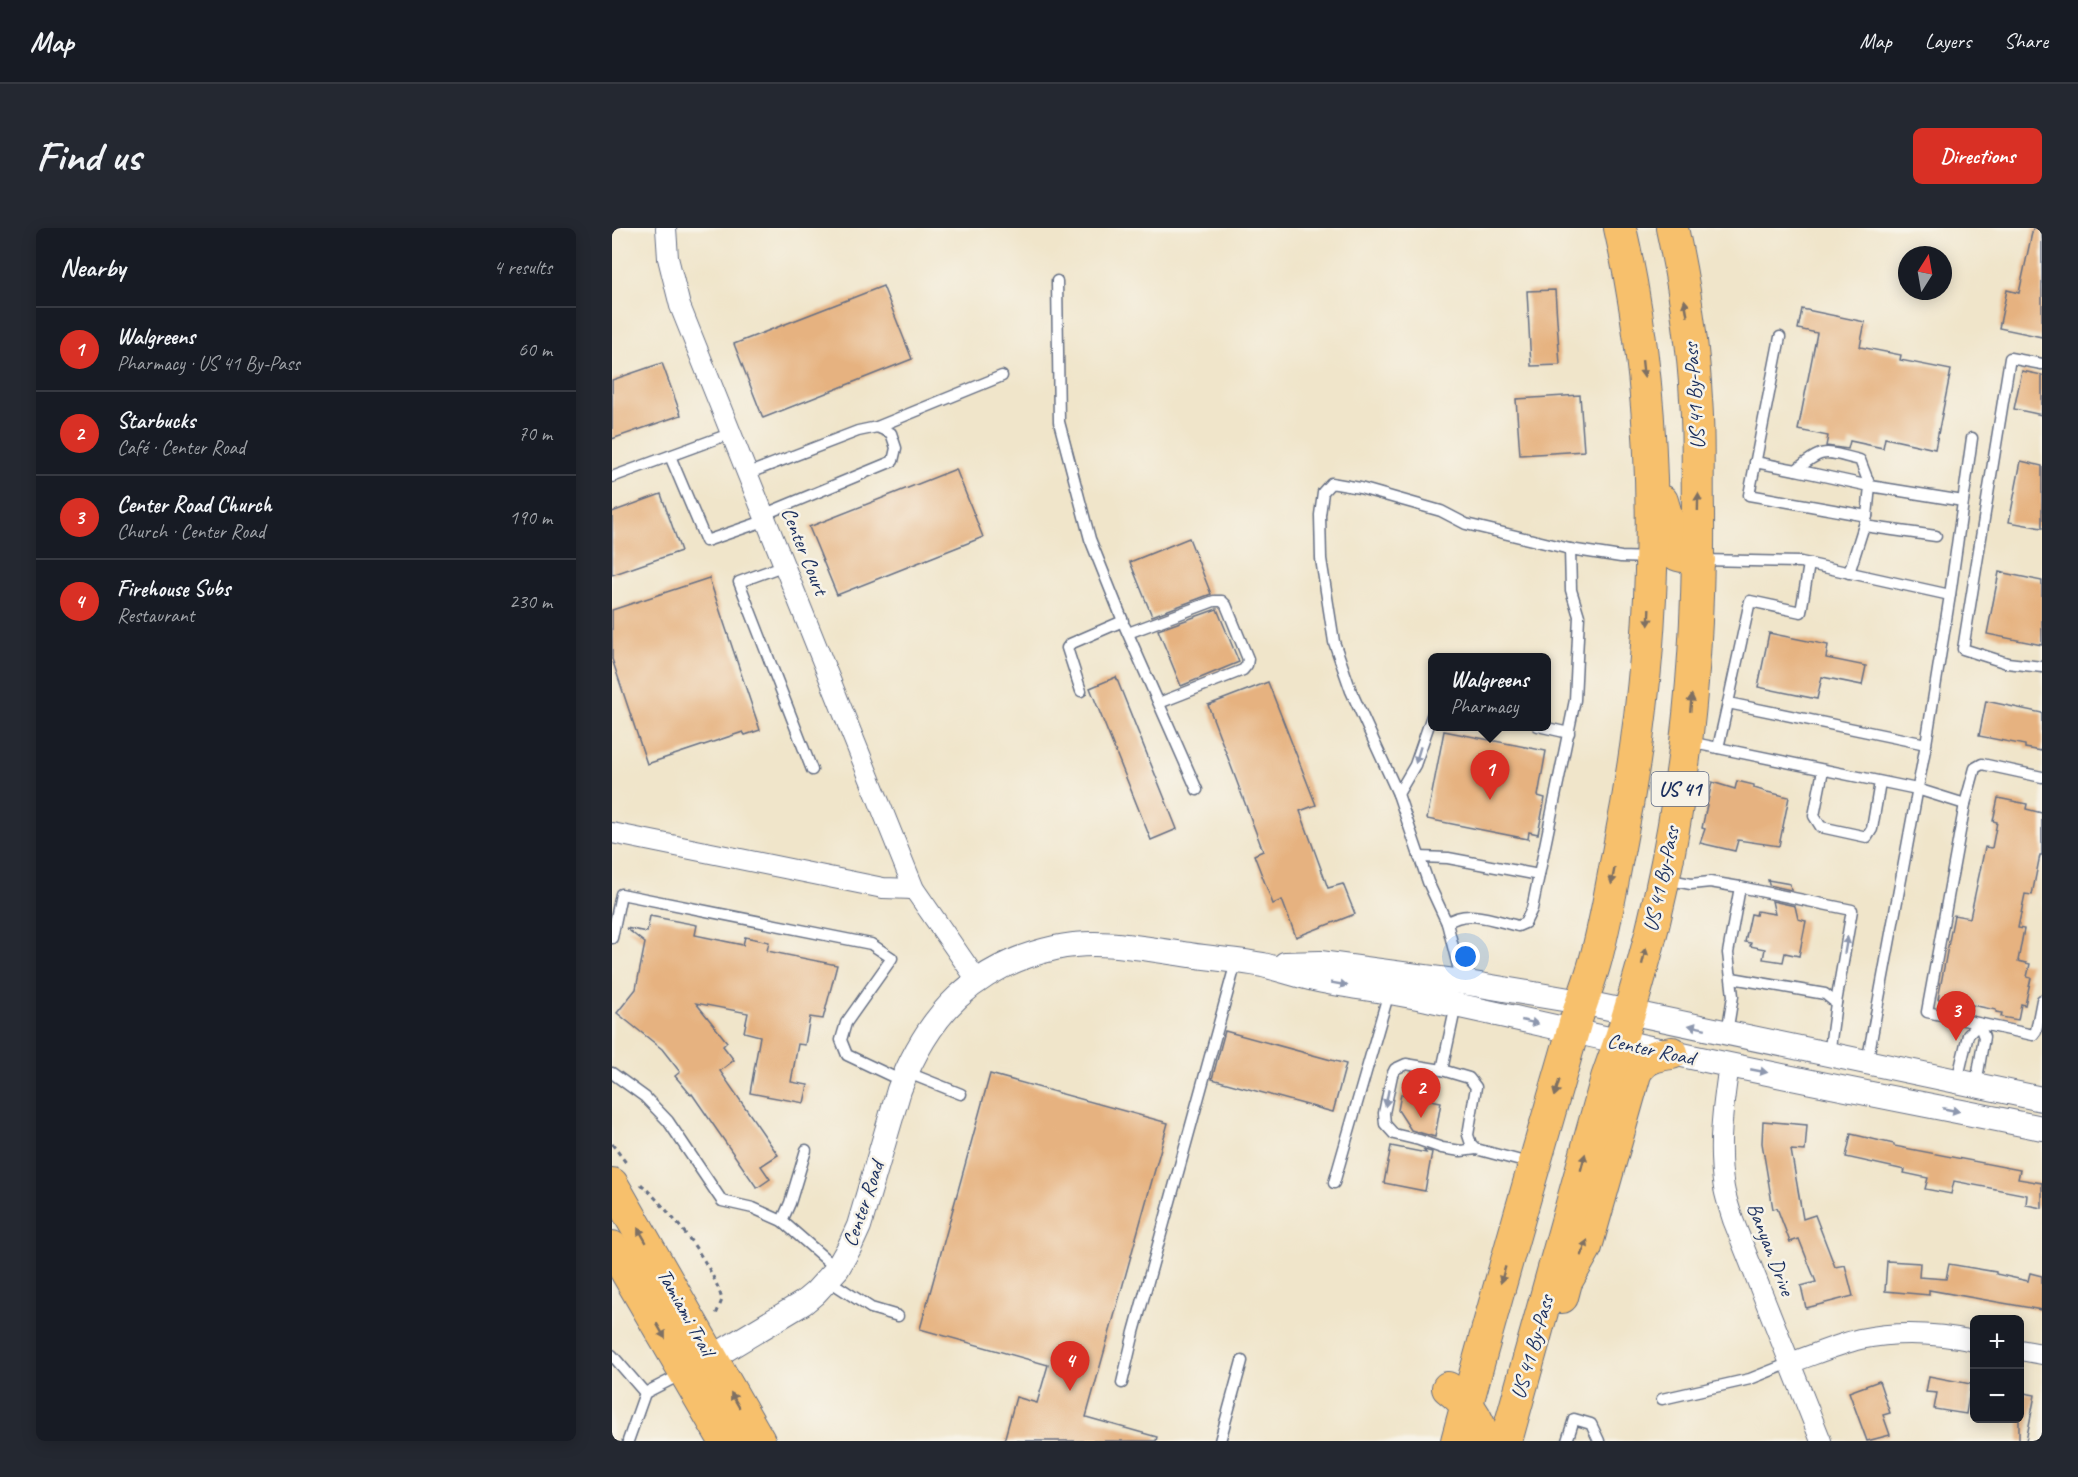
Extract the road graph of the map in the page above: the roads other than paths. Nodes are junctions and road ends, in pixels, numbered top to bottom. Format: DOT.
graph roads {
  1 [pos="666,228"];
  2 [pos="1620,228"];
  3 [pos="1672,228"];
  4 [pos="1057,281"];
  5 [pos="1780,337"];
  6 [pos="2042,364"];
  7 [pos="1002,376"];
  8 [pos="877,427"];
  9 [pos="732,433"];
  10 [pos="1972,438"];
  11 [pos="670,456"];
  12 [pos="1755,462"];
  13 [pos="1650,466"];
  14 [pos="1796,470"];
  15 [pos="748,473"];
  16 [pos="612,477"];
  17 [pos="1870,486"];
  18 [pos="1963,501"];
  19 [pos="766,517"];
  20 [pos="1865,521"];
  21 [pos="1936,536"];
  22 [pos="1570,549"];
  23 [pos="1650,558"];
  24 [pos="1699,560"];
  25 [pos="1809,564"];
  26 [pos="785,565"];
  27 [pos="1849,573"];
  28 [pos="1950,595"];
  29 [pos="1123,621"];
  30 [pos="1128,633"];
  31 [pos="2042,667"];
  32 [pos="1080,691"];
  33 [pos="1159,703"];
  34 [pos="1728,703"];
  35 [pos="1428,728"];
  36 [pos="1551,729"];
  37 [pos="1569,733"];
  38 [pos="1686,741"];
  39 [pos="1926,744"];
  40 [pos="1718,748"];
  41 [pos="812,770"];
  42 [pos="1823,770"];
  43 [pos="2042,777"];
  44 [pos="1880,782"];
  45 [pos="1917,789"];
  46 [pos="1197,790"];
  47 [pos="1398,794"];
  48 [pos="1965,804"];
  49 [pos="612,833"];
  50 [pos="1419,857"];
  51 [pos="1539,875"];
  52 [pos="1664,879"];
  53 [pos="1740,887"];
  54 [pos="914,889"];
  55 [pos="1447,923"];
  56 [pos="612,938"];
  57 [pos="1236,962"];
  58 [pos="1262,965"];
  59 [pos="1732,978"];
  60 [pos="976,980"];
  61 [pos="1462,982"];
  62 [pos="1389,992"];
  63 [pos="2042,1000"];
  64 [pos="1836,1003"];
  65 [pos="1456,1005"];
  66 [pos="1577,1017"];
  67 [pos="1979,1024"];
  68 [pos="1624,1027"];
  69 [pos="1727,1033"];
  70 [pos="1672,1053"];
  71 [pos="1829,1054"];
  72 [pos="1867,1062"];
  73 [pos="1729,1065"];
  74 [pos="1442,1070"];
  75 [pos="612,1073"];
  76 [pos="904,1076"];
  77 [pos="1966,1083"];
  78 [pos="961,1094"];
  79 [pos="2042,1099"];
  80 [pos="2042,1128"];
  81 [pos="1476,1149"];
  82 [pos="806,1150"];
  83 [pos="1535,1165"];
  84 [pos="1334,1183"];
  85 [pos="612,1184"];
  86 [pos="782,1221"];
  87 [pos="612,1247"];
  88 [pos="832,1274"];
  89 [pos="898,1316"];
  90 [pos="1970,1340"];
  91 [pos="2024,1351"];
  92 [pos="2042,1354"];
  93 [pos="612,1355"];
  94 [pos="1242,1361"];
  95 [pos="1790,1363"];
  96 [pos="698,1366"];
  97 [pos="1122,1383"];
  98 [pos="645,1393"];
  99 [pos="1457,1396"];
  100 [pos="1662,1399"];
  101 [pos="628,1441"];
  102 [pos="725,1441"];
  103 [pos="759,1441"];
  104 [pos="1220,1441"];
  105 [pos="1457,1441"];
  106 [pos="1484,1441"];
  107 [pos="1506,1441"];
  108 [pos="1516,1441"];
  109 [pos="1567,1441"];
  110 [pos="1599,1441"];
  111 [pos="1821,1441"];
  1 -- 9 [label="street, Center Court"];
  2 -- 13 [label="main road, US 41, one-way"];
  24 -- 3 [label="main road, US 41 By-Pass / US 41, one-way"];
  4 -- 29 [label="lane"];
  5 -- 12 [label="lane"];
  6 -- 31 [label="lane"];
  7 -- 8 [label="lane"];
  8 -- 15 [label="lane"];
  8 -- 19 [label="lane"];
  9 -- 11 [label="lane"];
  9 -- 15 [label="street, Center Court"];
  10 -- 18 [label="lane"];
  11 -- 16 [label="lane"];
  11 -- 19 [label="lane"];
  12 -- 14 [label="lane"];
  12 -- 20 [label="lane"];
  13 -- 23 [label="main road, US 41"];
  13 -- 24 [label="main road"];
  14 -- 17 [label="lane"];
  14 -- 17 [label="lane"];
  15 -- 19 [label="street, Center Court"];
  17 -- 18 [label="lane"];
  17 -- 20 [label="lane"];
  18 -- 28 [label="lane"];
  19 -- 26 [label="street, Center Court"];
  20 -- 21 [label="lane"];
  20 -- 27 [label="lane"];
  22 -- 23 [label="lane"];
  22 -- 37 [label="lane"];
  22 -- 47 [label="lane"];
  23 -- 66 [label="main road, US 41, one-way"];
  24 -- 25 [label="lane"];
  38 -- 24 [label="main road, US 41 By-Pass / US 41, one-way"];
  25 -- 27 [label="lane"];
  25 -- 34 [label="lane"];
  26 -- 41 [label="lane"];
  26 -- 54 [label="street, Center Court"];
  27 -- 28 [label="lane"];
  28 -- 39 [label="lane"];
  29 -- 30 [label="lane"];
  29 -- 32 [label="lane"];
  30 -- 33 [label="lane"];
  30 -- 33 [label="lane"];
  33 -- 46 [label="lane"];
  34 -- 39 [label="lane"];
  34 -- 40 [label="lane"];
  35 -- 47 [label="lane, one-way"];
  36 -- 37 [label="lane"];
  37 -- 51 [label="lane"];
  38 -- 40 [label="lane"];
  38 -- 52 [label="main road, US 41 By-Pass / US 41"];
  39 -- 45 [label="lane"];
  40 -- 42 [label="lane"];
  42 -- 44 [label="lane"];
  42 -- 44 [label="lane"];
  43 -- 48 [label="lane"];
  44 -- 45 [label="lane"];
  45 -- 48 [label="lane"];
  45 -- 72 [label="lane"];
  47 -- 50 [label="lane"];
  48 -- 67 [label="lane"];
  49 -- 54 [label="street"];
  50 -- 51 [label="lane"];
  50 -- 55 [label="lane"];
  51 -- 55 [label="lane"];
  52 -- 53 [label="lane"];
  68 -- 52 [label="main road, US 41 By-Pass / US 41, one-way"];
  53 -- 59 [label="lane"];
  64 -- 53 [label="lane, one-way"];
  54 -- 60 [label="street"];
  55 -- 61 [label="lane"];
  56 -- 76 [label="lane"];
  57 -- 58 [label="street, Center Road"];
  57 -- 60 [label="street, Center Road"];
  57 -- 97 [label="lane"];
  58 -- 61 [label="street, Center Road"];
  58 -- 62 [label="street, Center Road, one-way"];
  59 -- 64 [label="lane"];
  59 -- 69 [label="lane"];
  60 -- 76 [label="street, Center Road"];
  61 -- 66 [label="street, Center Road"];
  62 -- 65 [label="street, Center Road"];
  62 -- 84 [label="lane"];
  63 -- 67 [label="lane"];
  64 -- 71 [label="lane"];
  65 -- 66 [label="street, Center Road, one-way"];
  65 -- 74 [label="lane"];
  66 -- 68 [label="street, Center Road"];
  66 -- 83 [label="main road, US 41, one-way"];
  67 -- 77 [label="lane"];
  67 -- 77 [label="lane"];
  69 -- 68 [label="street, Center Road, one-way"];
  68 -- 70 [label="street, Center Road"];
  107 -- 68 [label="main road, US 41 By-Pass / US 41, one-way"];
  69 -- 71 [label="street, Center Road"];
  70 -- 73 [label="street, Center Road"];
  108 -- 70 [label="main road, one-way"];
  71 -- 72 [label="street, Center Road"];
  72 -- 77 [label="street, Center Road"];
  73 -- 80 [label="street, Center Road, one-way"];
  73 -- 95 [label="street, Banyan Drive"];
  74 -- 81 [label="lane"];
  74 -- 81 [label="lane, one-way"];
  75 -- 86 [label="lane"];
  76 -- 78 [label="lane"];
  76 -- 88 [label="street, Center Road"];
  77 -- 79 [label="street, Center Road"];
  81 -- 83 [label="lane"];
  82 -- 86 [label="lane"];
  83 -- 99 [label="main road, US 41, one-way"];
  96 -- 85 [label="main road, Tamiami Trail, one-way"];
  86 -- 88 [label="lane"];
  87 -- 96 [label="main road, Tamiami Trail, one-way"];
  88 -- 89 [label="lane"];
  88 -- 96 [label="street, Center Road"];
  90 -- 95 [label="street"];
  91 -- 92 [label="street"];
  93 -- 98 [label="lane"];
  94 -- 104 [label="lane"];
  95 -- 100 [label="lane"];
  95 -- 111 [label="street, Banyan Drive"];
  96 -- 98 [label="lane"];
  96 -- 102 [label="main road, Tamiami Trail"];
  103 -- 96 [label="main road, Tamiami Trail, one-way"];
  98 -- 101 [label="lane"];
  99 -- 105 [label="main road, US 41"];
  99 -- 106 [label="main road"];
  109 -- 110 [label="lane"];
}
